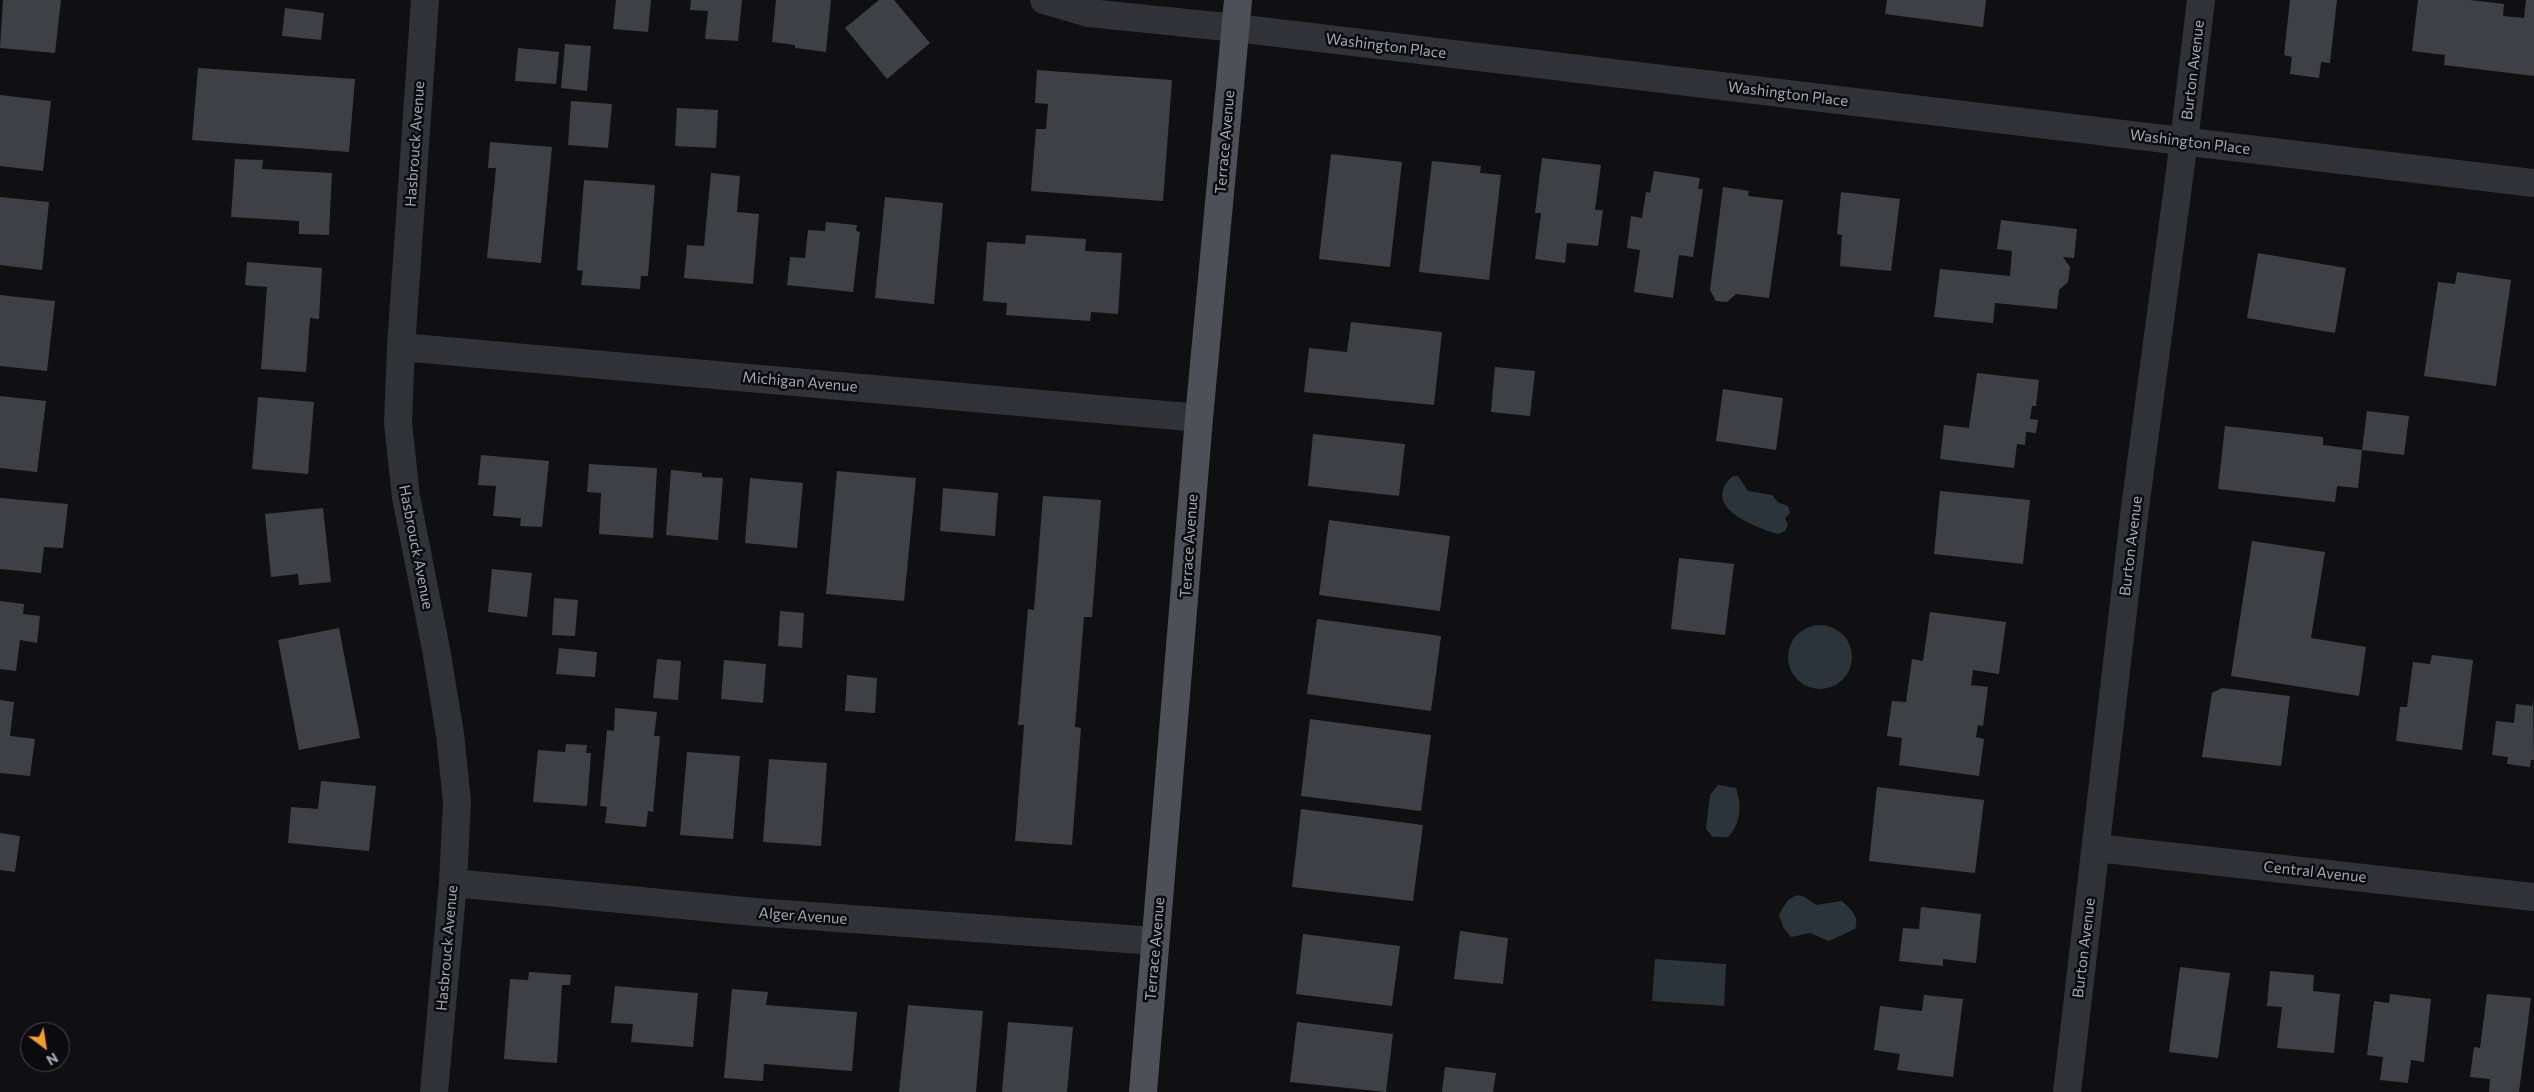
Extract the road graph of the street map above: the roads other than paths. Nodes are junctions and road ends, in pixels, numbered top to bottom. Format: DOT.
graph roads {
  1 [pos="425,0"];
  2 [pos="1044,0"];
  3 [pos="1238,0"];
  4 [pos="2201,0"];
  5 [pos="1236,28"];
  6 [pos="2184,141"];
  7 [pos="2534,183"];
  8 [pos="400,348"];
  9 [pos="1199,418"];
  10 [pos="2096,848"];
  11 [pos="453,882"];
  12 [pos="2534,897"];
  13 [pos="1155,942"];
  14 [pos="434,1092"];
  15 [pos="1143,1092"];
  16 [pos="2067,1092"];
  1 -- 8 [label="street, Hasbrouck Avenue"];
  2 -- 5 [label="street, Washington Place"];
  3 -- 5 [label="main road, Terrace Avenue"];
  4 -- 6 [label="street, Burton Avenue"];
  5 -- 6 [label="street, Washington Place"];
  5 -- 9 [label="main road, Terrace Avenue"];
  6 -- 7 [label="street, Washington Place"];
  6 -- 10 [label="street, Burton Avenue"];
  8 -- 9 [label="street, Michigan Avenue"];
  8 -- 11 [label="street, Hasbrouck Avenue"];
  9 -- 13 [label="main road, Terrace Avenue"];
  10 -- 12 [label="street, Central Avenue"];
  10 -- 16 [label="street, Burton Avenue"];
  11 -- 13 [label="street, Alger Avenue"];
  11 -- 14 [label="street, Hasbrouck Avenue"];
  13 -- 15 [label="main road, Terrace Avenue"];
}
